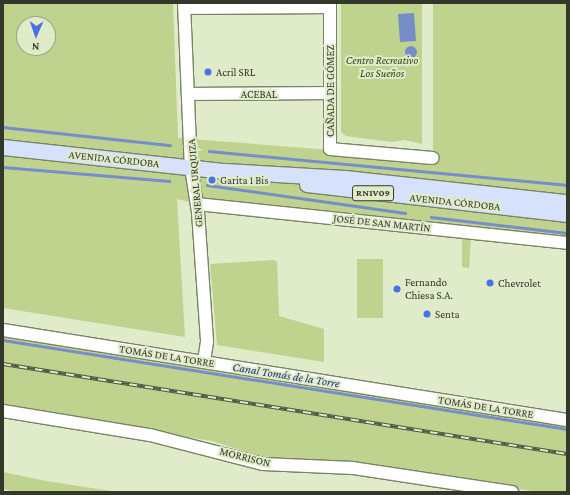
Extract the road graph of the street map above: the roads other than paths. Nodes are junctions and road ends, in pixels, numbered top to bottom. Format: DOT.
graph roads {
  1 [pos="330,5"];
  2 [pos="185,6"];
  3 [pos="330,93"];
  4 [pos="189,94"];
  5 [pos="3,147"];
  6 [pos="433,158"];
  7 [pos="191,167"];
  8 [pos="225,171"];
  9 [pos="567,202"];
  10 [pos="197,204"];
  11 [pos="567,214"];
  12 [pos="567,243"];
  13 [pos="3,330"];
  14 [pos="204,362"];
  15 [pos="3,411"];
  16 [pos="567,420"];
  17 [pos="512,492"];
  1 -- 2 [label="street"];
  1 -- 3 [label="street, CAÑADA DE GÓMEZ"];
  2 -- 4 [label="street, GENERAL URQUIZA"];
  3 -- 4 [label="street, ACEBAL"];
  3 -- 6 [label="street, CAÑADA DE GÓMEZ"];
  4 -- 7 [label="street, GENERAL URQUIZA"];
  5 -- 7 [label="main road, AVENIDA CÓRDOBA / RN1V09"];
  7 -- 8 [label="main road, AVENIDA CÓRDOBA / RN1V09"];
  7 -- 10 [label="street, GENERAL URQUIZA"];
  8 -- 9 [label="main road, AVENIDA CÓRDOBA / RN1V09"];
  8 -- 11 [label="main road, AVENIDA CÓRDOBA / RN1V09"];
  10 -- 12 [label="street, JOSÉ DE SAN MARTÍN"];
  10 -- 14 [label="street, GENERAL URQUIZA"];
  13 -- 14 [label="street, TOMÁS DE LA TORRE"];
  14 -- 16 [label="street, TOMÁS DE LA TORRE"];
  15 -- 17 [label="street, MORRISON"];
}
